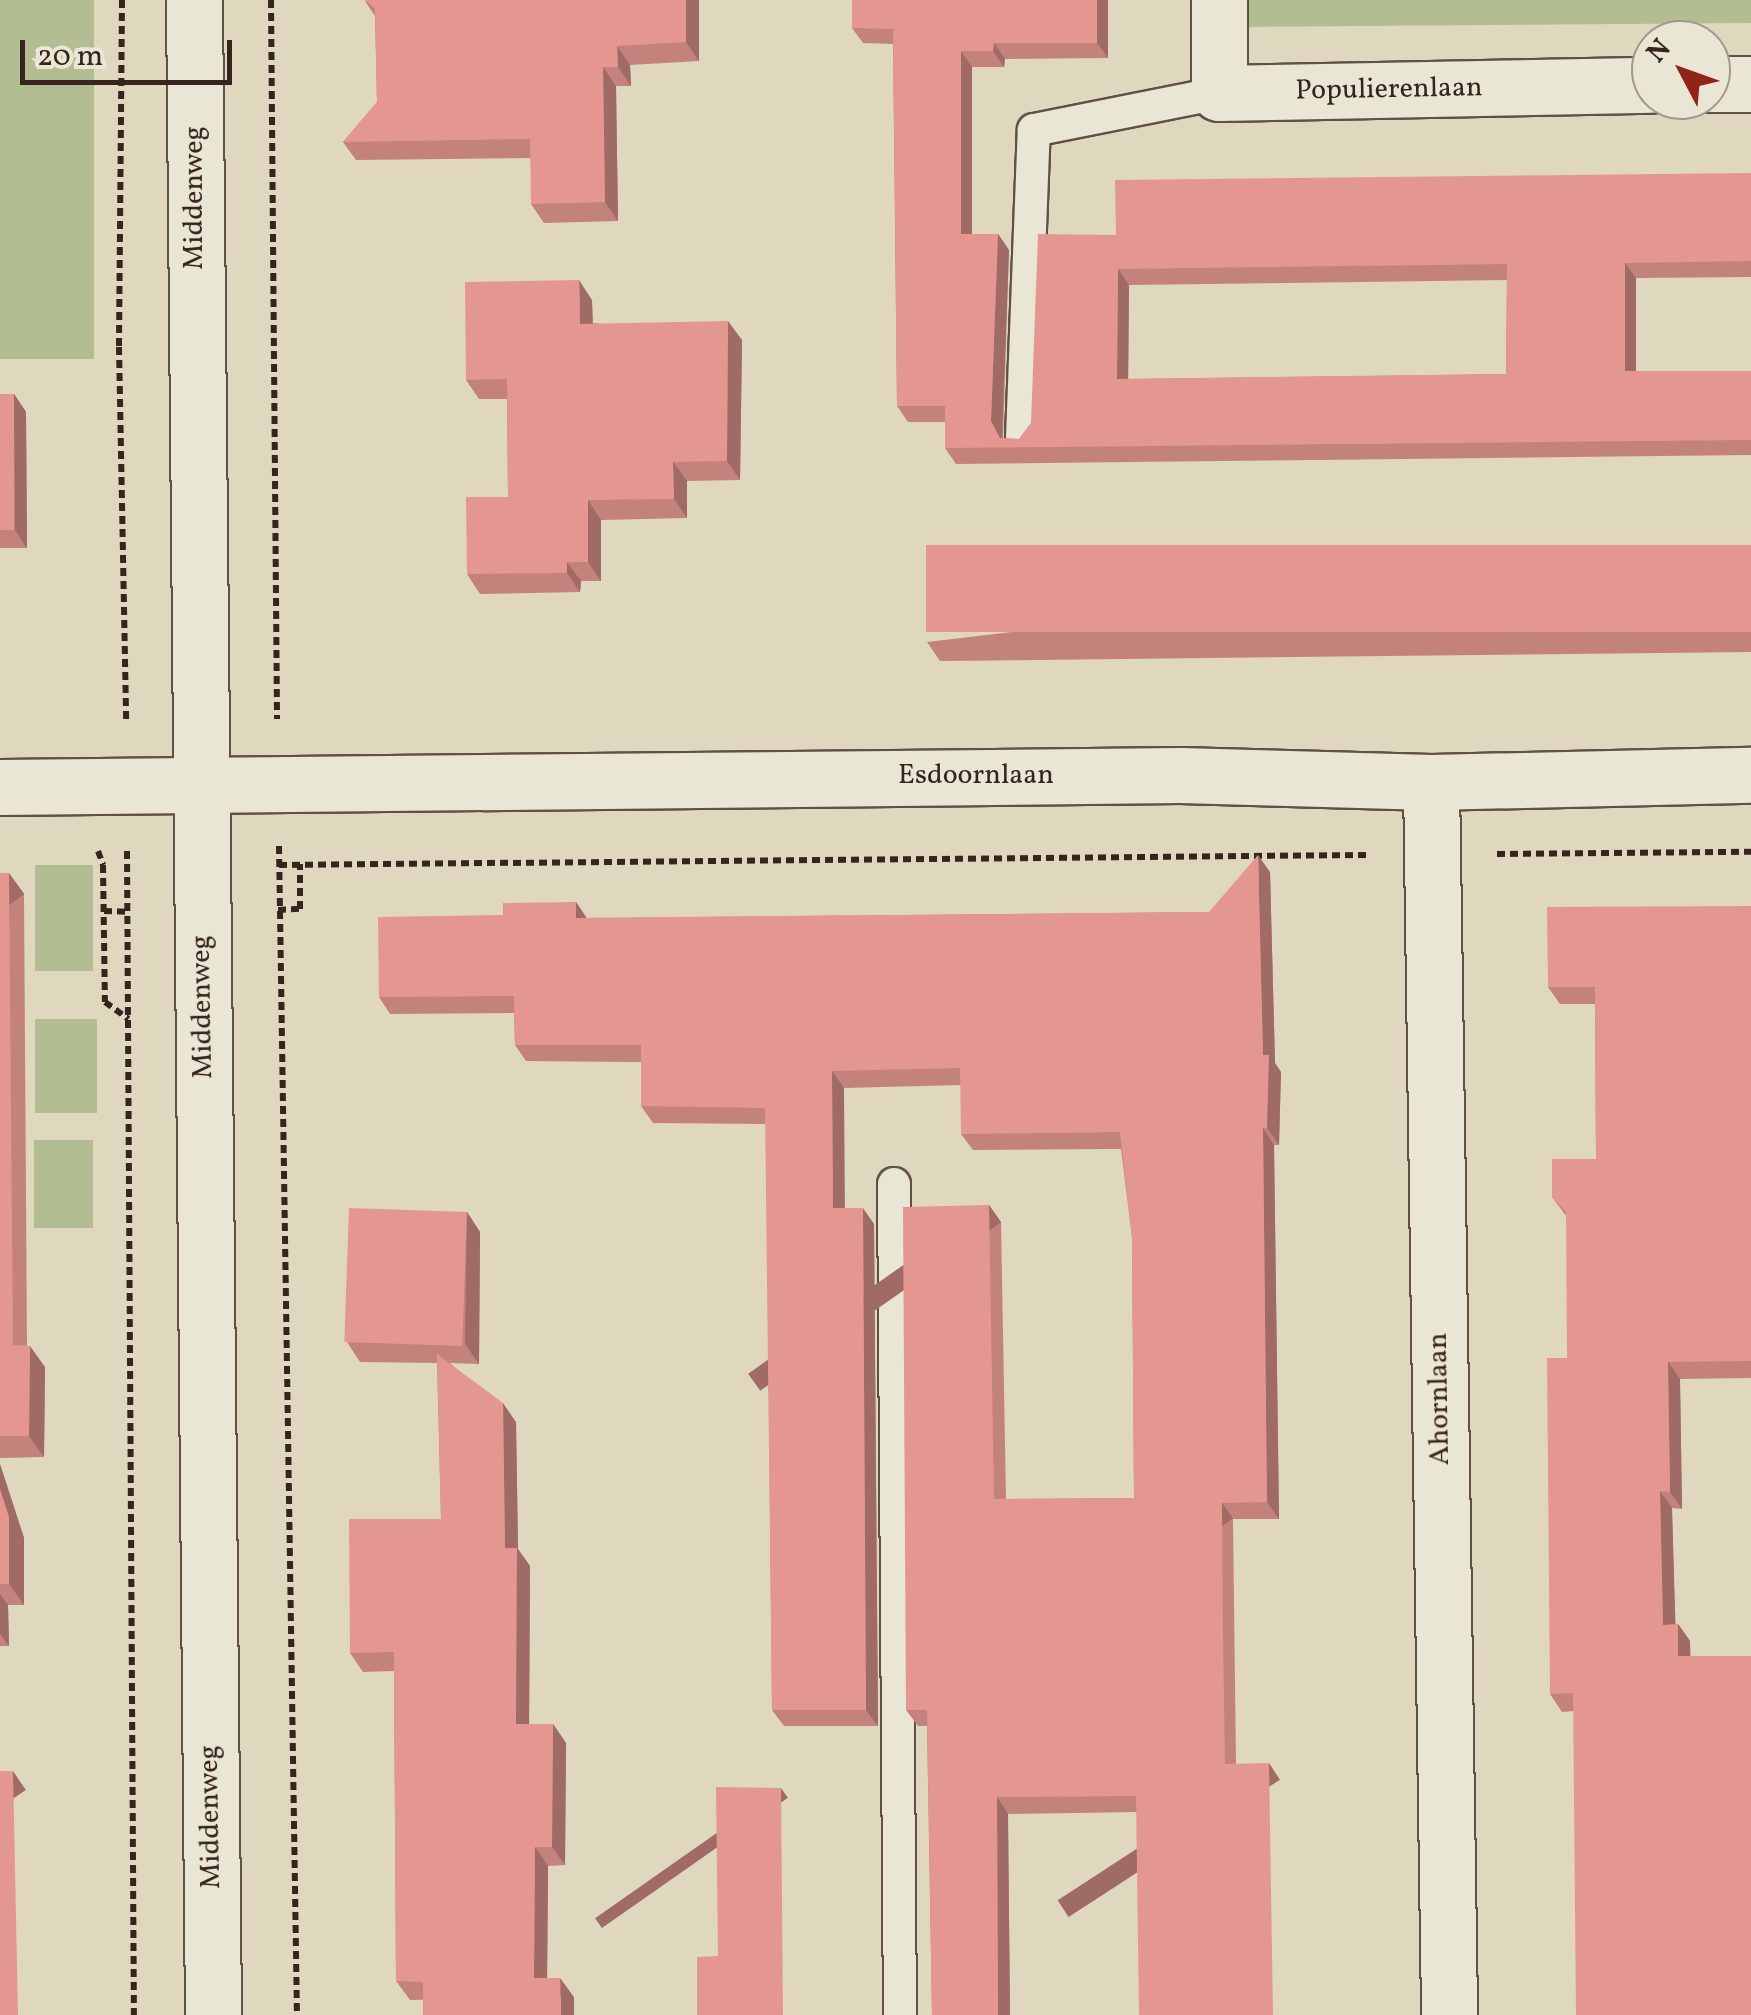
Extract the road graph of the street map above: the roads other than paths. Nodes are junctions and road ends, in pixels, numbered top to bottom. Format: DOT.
graph roads {
  1 [pos="194,0"];
  2 [pos="1218,0"];
  3 [pos="1631,86"];
  4 [pos="1219,93"];
  5 [pos="1022,436"];
  6 [pos="1751,775"];
  7 [pos="1431,782"];
  8 [pos="0,786"];
  9 [pos="201,787"];
  10 [pos="894,1184"];
  11 [pos="213,2015"];
  12 [pos="900,2015"];
  13 [pos="1449,2015"];
  1 -- 9 [label="street, Middenweg"];
  2 -- 4 [label="street"];
  3 -- 4 [label="street, Populierenlaan"];
  4 -- 5 [label="lane"];
  6 -- 7 [label="street, Esdoornlaan"];
  7 -- 9 [label="street, Esdoornlaan"];
  7 -- 13 [label="street, Ahornlaan"];
  8 -- 9 [label="street, Esdoornlaan"];
  9 -- 11 [label="street, Middenweg"];
  10 -- 12 [label="lane"];
}
